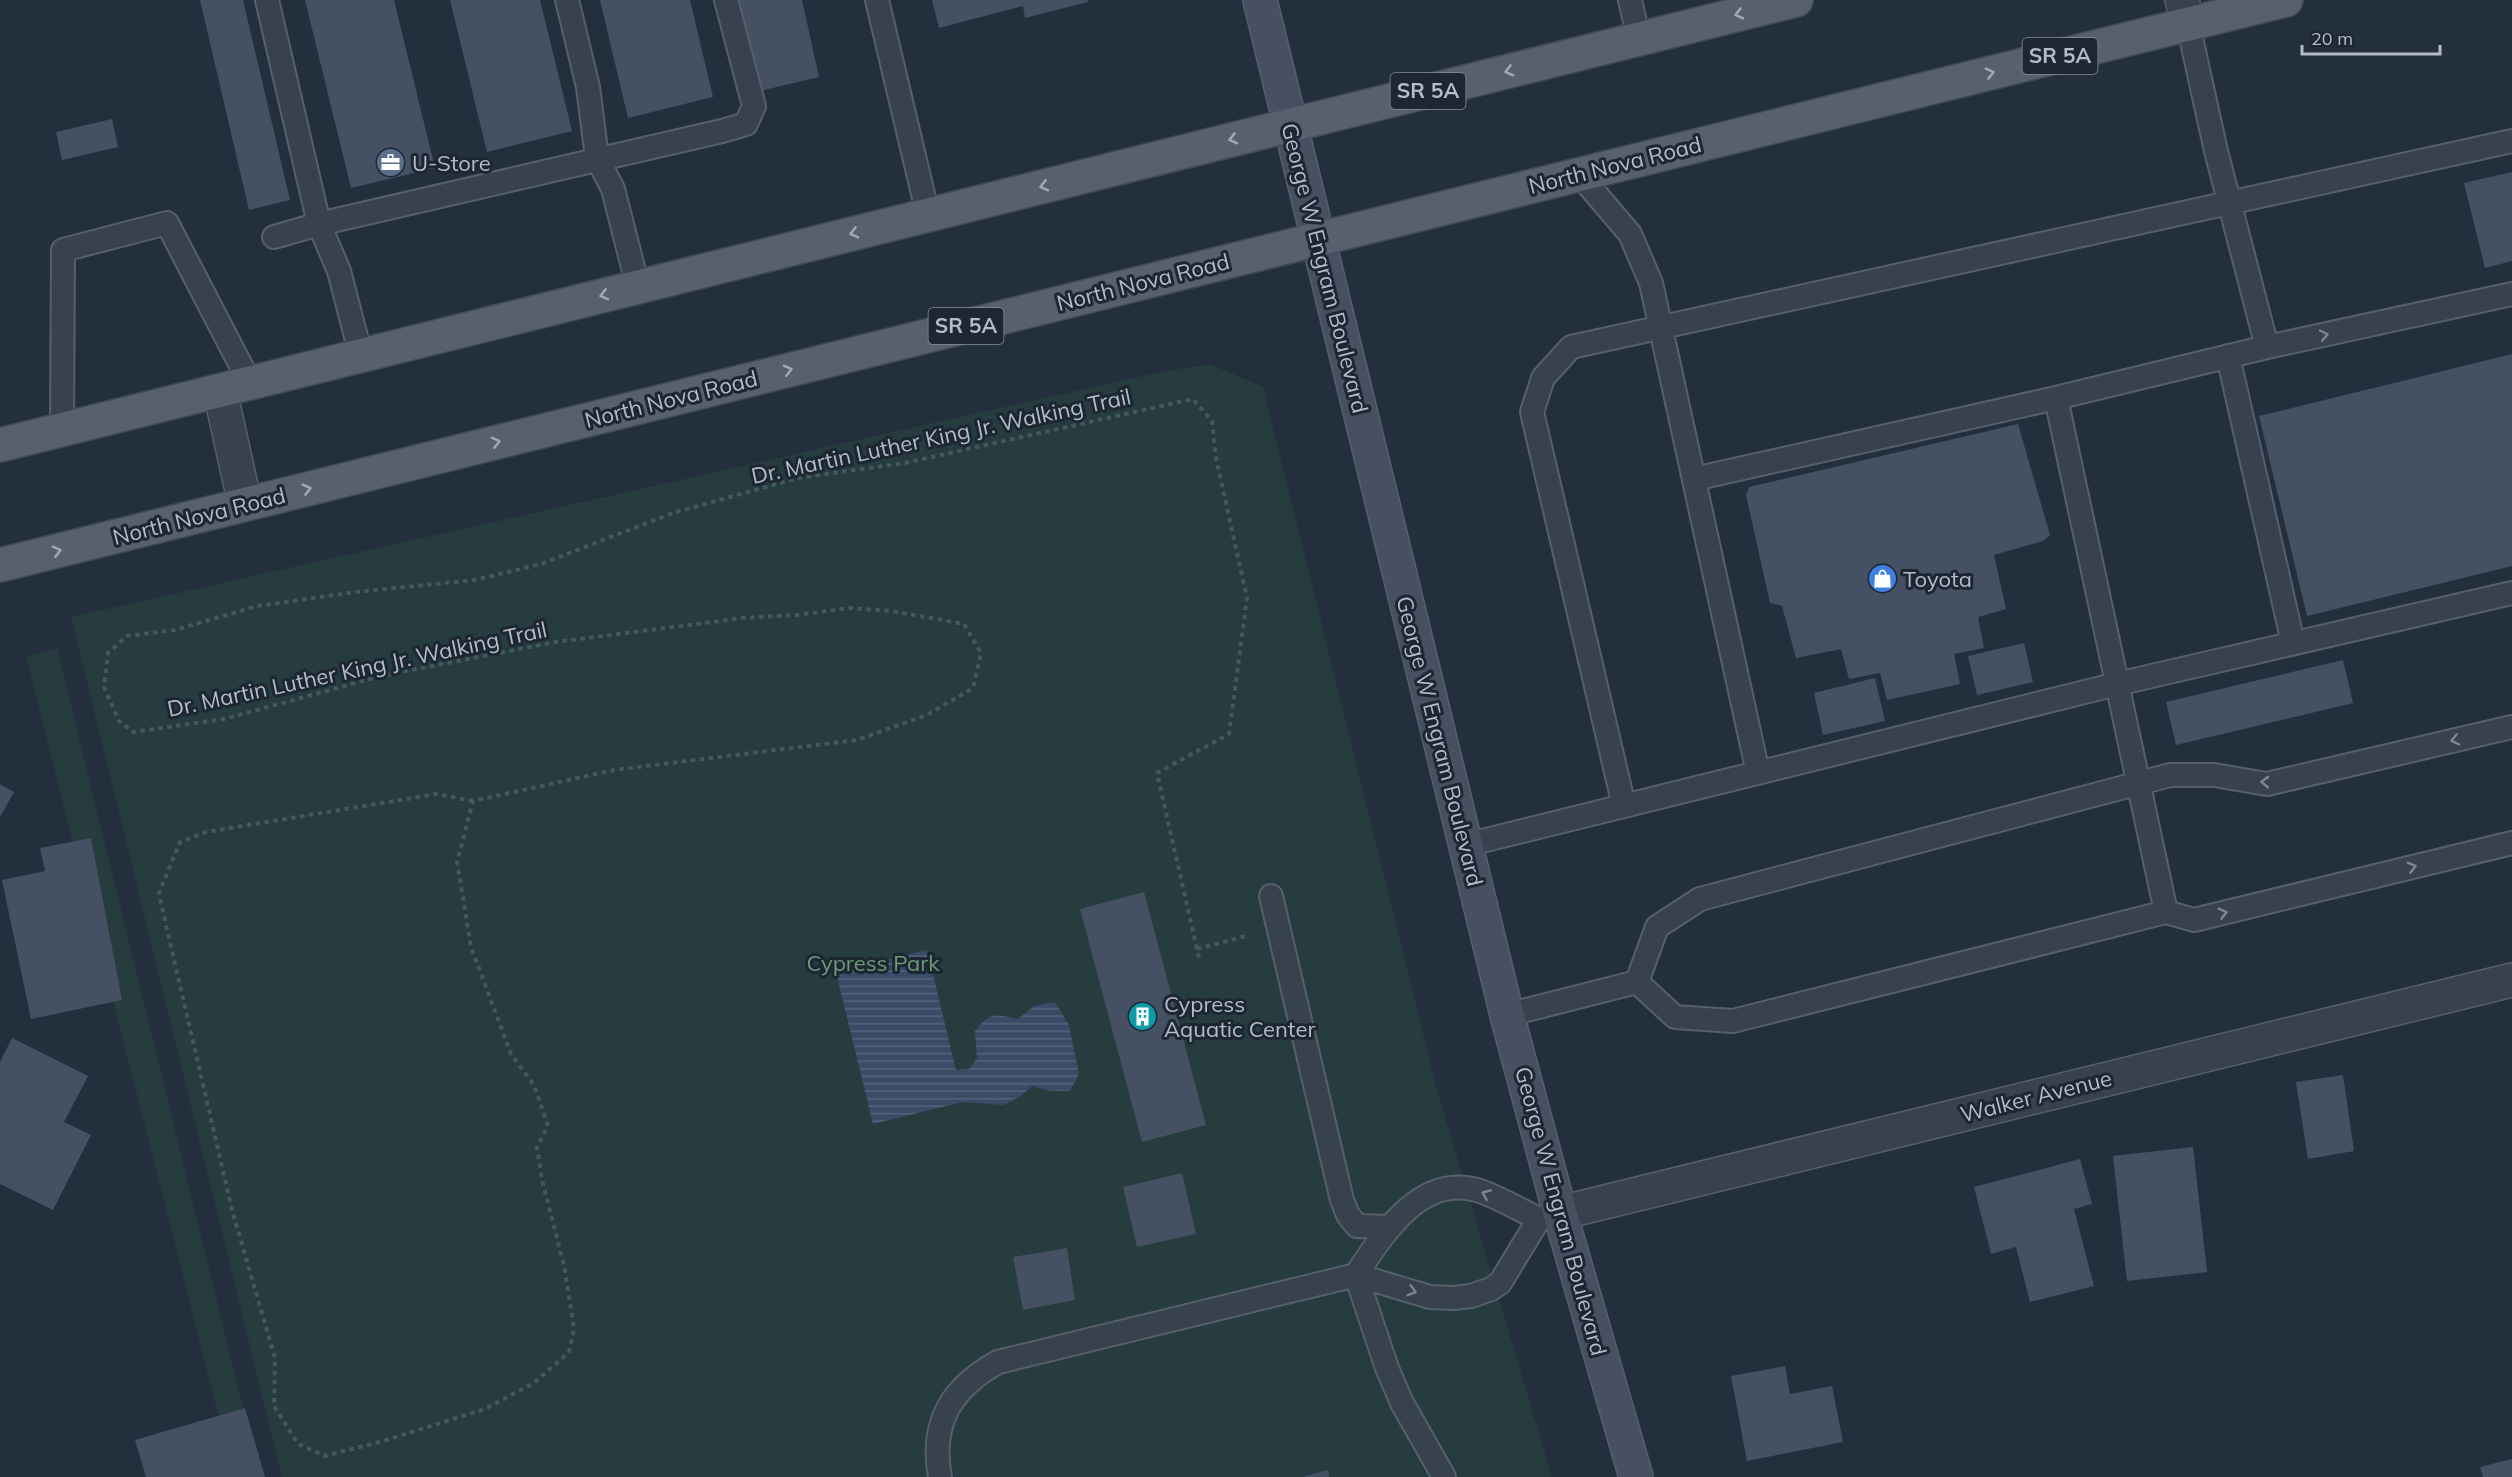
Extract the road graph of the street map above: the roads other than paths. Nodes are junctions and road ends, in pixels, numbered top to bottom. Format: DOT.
graph roads {
  1 [pos="267,0"];
  2 [pos="567,0"];
  3 [pos="726,0"];
  4 [pos="877,0"];
  5 [pos="1260,0"];
  6 [pos="1630,0"];
  7 [pos="1796,0"];
  8 [pos="2286,0"];
  9 [pos="2185,12"];
  10 [pos="1639,39"];
  11 [pos="1290,125"];
  12 [pos="2512,141"];
  13 [pos="597,158"];
  14 [pos="1579,174"];
  15 [pos="2231,203"];
  16 [pos="928,215"];
  17 [pos="319,224"];
  18 [pos="274,237"];
  19 [pos="1317,238"];
  20 [pos="638,287"];
  21 [pos="2512,294"];
  22 [pos="1659,328"];
  23 [pos="2267,347"];
  24 [pos="361,356"];
  25 [pos="2228,356"];
  26 [pos="235,387"];
  27 [pos="2056,398"];
  28 [pos="62,430"];
  29 [pos="0,445"];
  30 [pos="1694,479"];
  31 [pos="245,504"];
  32 [pos="0,565"];
  33 [pos="2512,593"];
  34 [pos="2293,643"];
  35 [pos="2117,684"];
  36 [pos="2512,727"];
  37 [pos="1758,773"];
  38 [pos="2138,784"];
  39 [pos="1624,806"];
  40 [pos="2512,843"];
  41 [pos="1466,845"];
  42 [pos="1271,896"];
  43 [pos="2166,912"];
  44 [pos="2512,980"];
  45 [pos="1637,982"];
  46 [pos="1507,1015"];
  47 [pos="1550,1216"];
  48 [pos="1388,1227"];
  49 [pos="1356,1275"];
  50 [pos="940,1477"];
  51 [pos="1444,1477"];
  52 [pos="1636,1477"];
  1 -- 17 [label="lane"];
  2 -- 13 [label="lane"];
  3 -- 13 [label="lane"];
  4 -- 16 [label="lane"];
  5 -- 11 [label="main road, George W Engram Boulevard"];
  6 -- 10 [label="lane"];
  7 -- 10 [label="main road, SR 5A, one-way"];
  8 -- 9 [label="main road, North Nova Road / SR 5A"];
  14 -- 9 [label="main road, North Nova Road / SR 5A, one-way"];
  9 -- 15 [label="lane"];
  10 -- 11 [label="main road, SR 5A, one-way"];
  11 -- 16 [label="main road, SR 5A, one-way"];
  11 -- 19 [label="main road, George W Engram Boulevard"];
  12 -- 15 [label="lane"];
  13 -- 17 [label="lane"];
  13 -- 20 [label="lane"];
  14 -- 19 [label="main road, North Nova Road / SR 5A"];
  14 -- 22 [label="lane"];
  15 -- 22 [label="lane"];
  15 -- 23 [label="lane"];
  16 -- 20 [label="main road, SR 5A, one-way"];
  17 -- 18 [label="lane"];
  17 -- 24 [label="lane"];
  31 -- 19 [label="main road, North Nova Road / SR 5A, one-way"];
  19 -- 41 [label="main road, George W Engram Boulevard"];
  20 -- 24 [label="main road, SR 5A, one-way"];
  23 -- 21 [label="lane, one-way"];
  22 -- 30 [label="lane"];
  22 -- 39 [label="lane"];
  23 -- 25 [label="lane"];
  24 -- 26 [label="main road, SR 5A"];
  25 -- 27 [label="lane"];
  25 -- 34 [label="lane"];
  26 -- 28 [label="main road, SR 5A"];
  26 -- 28 [label="lane"];
  26 -- 31 [label="street"];
  27 -- 30 [label="lane"];
  27 -- 35 [label="lane"];
  28 -- 29 [label="main road, SR 5A"];
  30 -- 37 [label="lane"];
  32 -- 31 [label="main road, North Nova Road / SR 5A, one-way"];
  33 -- 34 [label="lane"];
  34 -- 35 [label="lane"];
  35 -- 37 [label="lane"];
  35 -- 38 [label="lane"];
  36 -- 38 [label="lane, one-way"];
  37 -- 39 [label="lane"];
  38 -- 43 [label="lane"];
  38 -- 45 [label="lane"];
  39 -- 41 [label="lane"];
  43 -- 40 [label="lane, one-way"];
  41 -- 46 [label="main road, George W Engram Boulevard"];
  42 -- 48 [label="lane"];
  43 -- 45 [label="lane"];
  44 -- 47 [label="street, Walker Avenue"];
  45 -- 46 [label="lane"];
  46 -- 47 [label="main road, George W Engram Boulevard"];
  47 -- 48 [label="lane, one-way"];
  49 -- 47 [label="lane, one-way"];
  47 -- 52 [label="main road, George W Engram Boulevard"];
  48 -- 49 [label="lane"];
  49 -- 50 [label="lane"];
  49 -- 51 [label="lane"];
}
